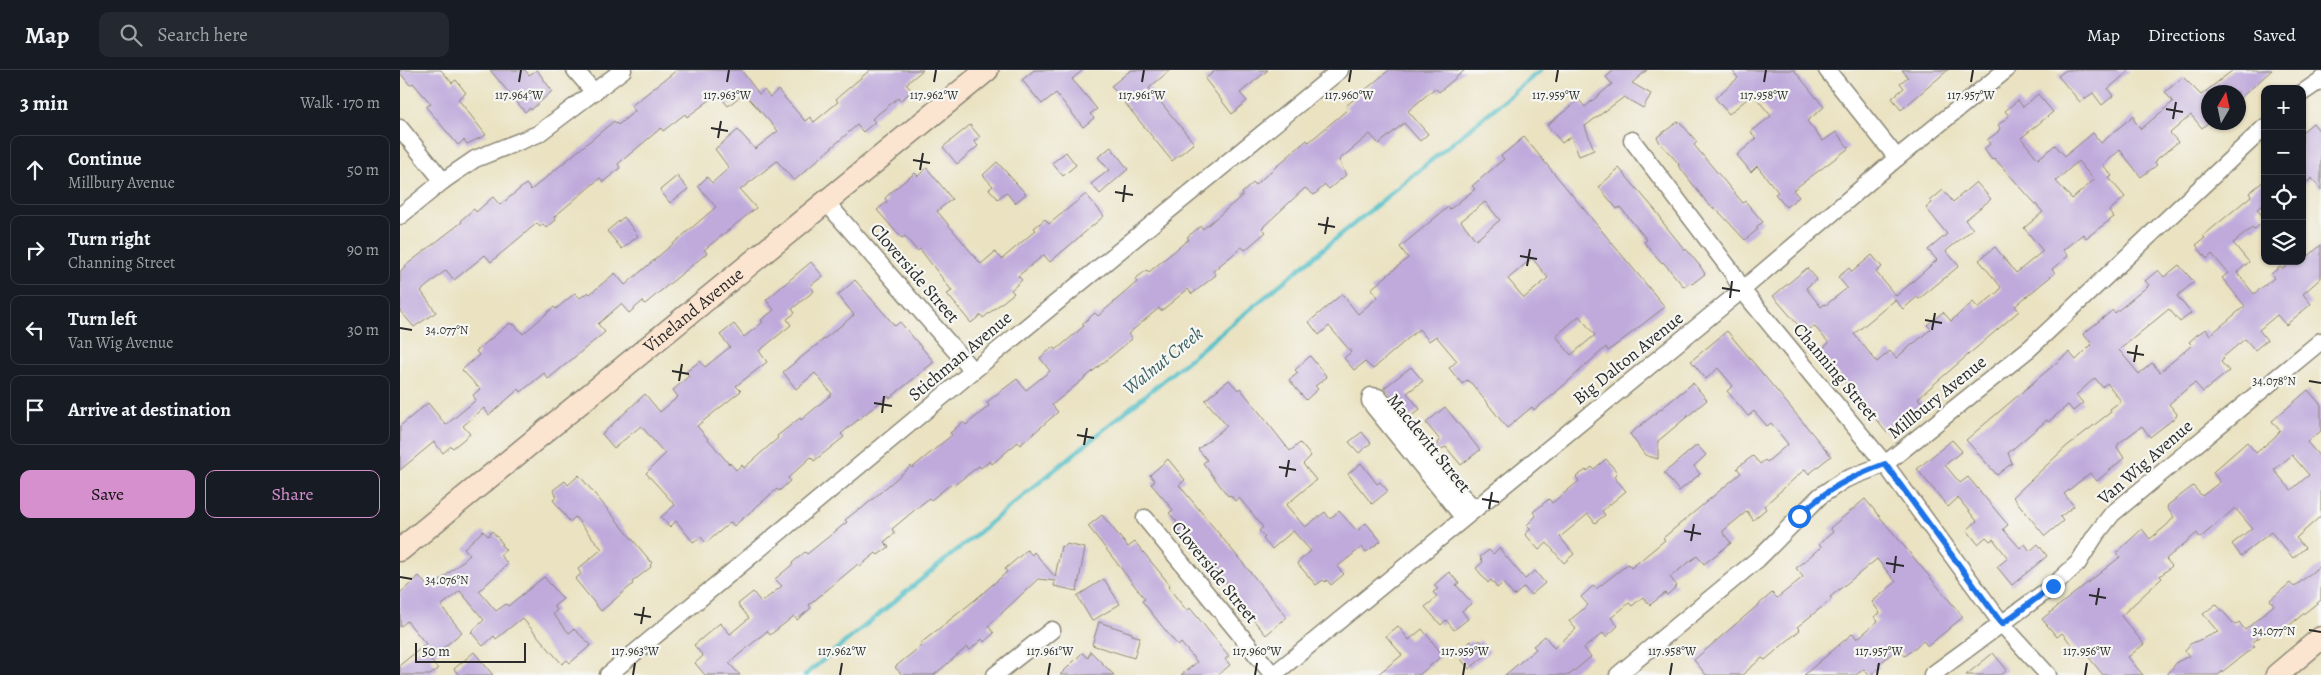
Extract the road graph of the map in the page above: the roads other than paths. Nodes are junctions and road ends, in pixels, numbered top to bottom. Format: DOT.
graph roads {
  1 [pos="576,70"];
  2 [pos="622,70"];
  3 [pos="986,70"];
  4 [pos="1340,70"];
  5 [pos="1827,70"];
  6 [pos="2006,70"];
  7 [pos="2321,80"];
  8 [pos="2306,90"];
  9 [pos="594,92"];
  10 [pos="400,128"];
  11 [pos="2263,130"];
  12 [pos="1632,140"];
  13 [pos="1897,158"];
  14 [pos="443,181"];
  15 [pos="826,202"];
  16 [pos="400,216"];
  17 [pos="1742,290"];
  18 [pos="2321,341"];
  19 [pos="973,371"];
  20 [pos="1885,464"];
  21 [pos="1469,513"];
  22 [pos="1145,518"];
  23 [pos="400,550"];
  24 [pos="2002,624"];
  25 [pos="1052,630"];
  26 [pos="2321,638"];
  27 [pos="608,675"];
  28 [pos="995,675"];
  29 [pos="1273,675"];
  30 [pos="1618,675"];
  31 [pos="1932,675"];
  32 [pos="2048,675"];
  33 [pos="2277,675"];
  1 -- 9 [label="street"];
  2 -- 9 [label="street"];
  3 -- 15 [label="street, Vineland Avenue"];
  4 -- 19 [label="street, Stichman Avenue"];
  5 -- 13 [label="street"];
  6 -- 13 [label="street, Big Dalton Avenue"];
  7 -- 8 [label="street"];
  9 -- 14 [label="street"];
  10 -- 14 [label="street"];
  11 -- 20 [label="street, Millbury Avenue"];
  12 -- 17 [label="street, Channing Street"];
  13 -- 17 [label="street, Big Dalton Avenue"];
  14 -- 16 [label="street"];
  15 -- 19 [label="street, Cloverside Street"];
  15 -- 23 [label="street, Vineland Avenue"];
  17 -- 20 [label="street, Channing Street"];
  17 -- 21 [label="street, Big Dalton Avenue"];
  18 -- 24 [label="street, Van Wig Avenue"];
  19 -- 27 [label="street, Stichman Avenue"];
  20 -- 24 [label="street, Channing Street"];
  20 -- 30 [label="street, Millbury Avenue"];
  21 -- 21 [label="street, Macdevitt Street"];
  21 -- 29 [label="street, Big Dalton Avenue"];
  22 -- 29 [label="street, Cloverside Street"];
  24 -- 31 [label="street, Van Wig Avenue"];
  24 -- 32 [label="street, Channing Street"];
  25 -- 28 [label="street"];
  26 -- 33 [label="street"];
}
